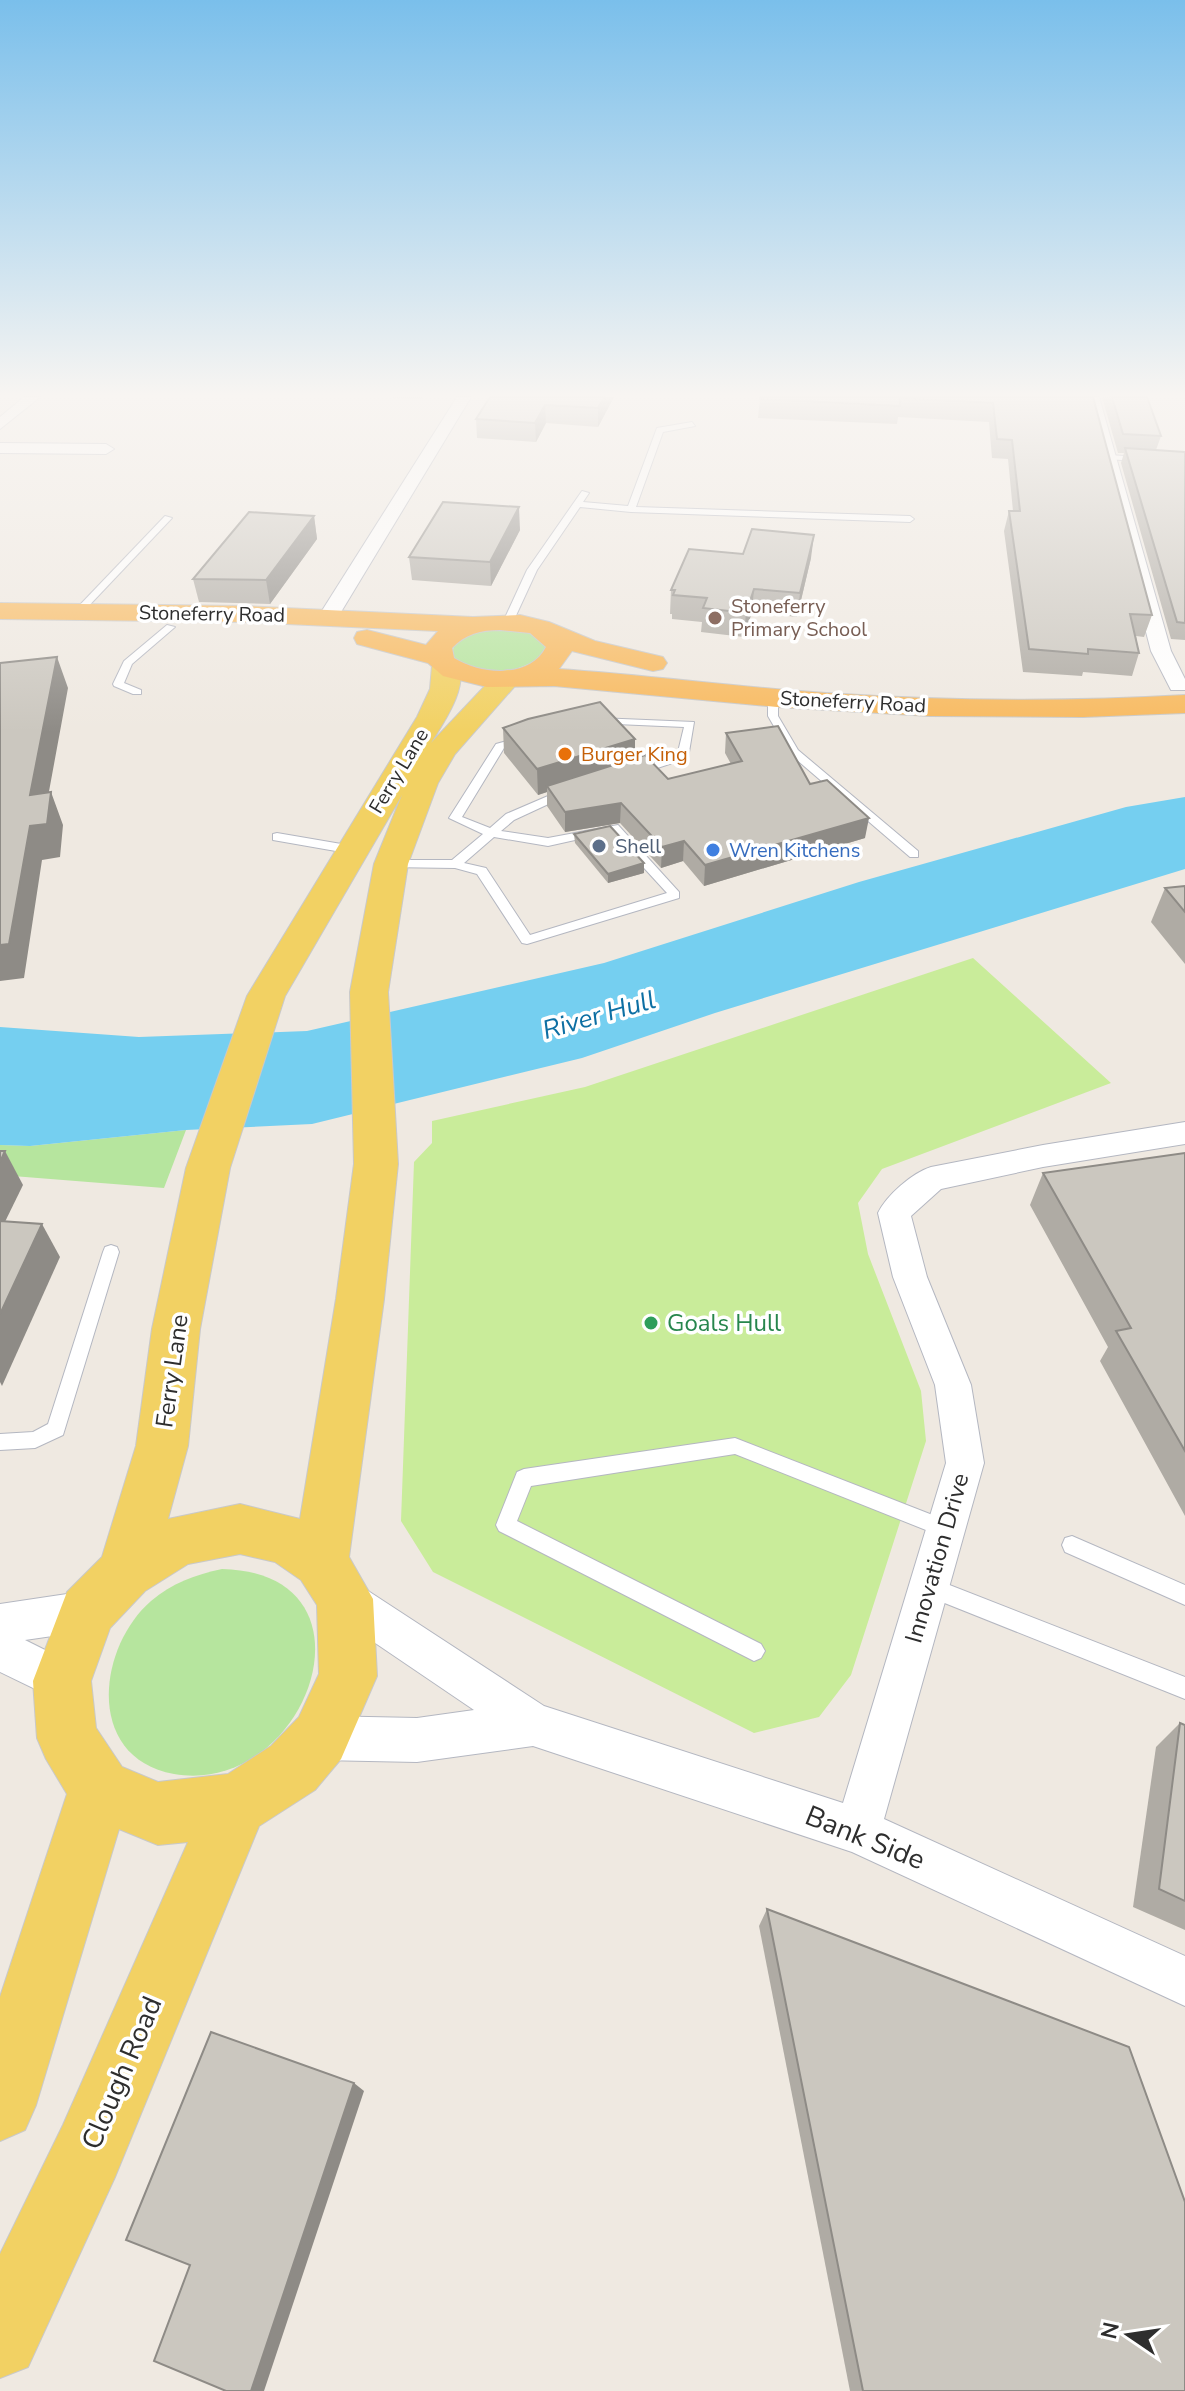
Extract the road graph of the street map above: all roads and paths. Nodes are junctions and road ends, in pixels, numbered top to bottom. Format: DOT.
graph roads {
  1 [pos="395,509"];
  2 [pos="574,509"];
  3 [pos="626,509"];
  4 [pos="631,509"];
  5 [pos="1123,509"];
  6 [pos="168,518"];
  7 [pos="910,519"];
  8 [pos="0,611"];
  9 [pos="79,611"];
  10 [pos="328,617"];
  11 [pos="508,622"];
  12 [pos="472,625"];
  13 [pos="0,626"];
  14 [pos="170,627"];
  15 [pos="548,632"];
  16 [pos="442,662"];
  17 [pos="515,677"];
  18 [pos="137,692"];
  19 [pos="1183,692"];
  20 [pos="773,698"];
  21 [pos="590,721"];
  22 [pos="606,721"];
  23 [pos="617,733"];
  24 [pos="545,734"];
  25 [pos="638,756"];
  26 [pos="649,768"];
  27 [pos="623,775"];
  28 [pos="584,786"];
  29 [pos="491,833"];
  30 [pos="277,837"];
  31 [pos="353,850"];
  32 [pos="914,854"];
  33 [pos="391,864"];
  34 [pos="455,864"];
  35 [pos="1185,1133"];
  36 [pos="111,1252"];
  37 [pos="0,1442"];
  38 [pos="946,1529"];
  39 [pos="1072,1545"];
  40 [pos="333,1581"];
  41 [pos="929,1587"];
  42 [pos="106,1592"];
  43 [pos="1185,1595"];
  44 [pos="0,1624"];
  45 [pos="0,1650"];
  46 [pos="754,1651"];
  47 [pos="62,1681"];
  48 [pos="1185,1688"];
  49 [pos="533,1724"];
  50 [pos="320,1738"];
  51 [pos="100,1789"];
  52 [pos="237,1804"];
  53 [pos="858,1831"];
  54 [pos="1185,1981"];
  55 [pos="0,2105"];
  56 [pos="0,2339"];
  1 -- 10 [label="street"];
  2 -- 11 [label="lane"];
  3 -- 4 [label="lane"];
  4 -- 7 [label="lane"];
  5 -- 19 [label="street"];
  6 -- 9 [label="lane"];
  8 -- 9 [label="highway, Stoneferry Road"];
  9 -- 10 [label="highway, Stoneferry Road"];
  10 -- 12 [label="highway, Stoneferry Road"];
  11 -- 12 [label="highway, Stoneferry Road"];
  11 -- 15 [label="highway, Stoneferry Road"];
  12 -- 16 [label="highway"];
  13 -- 14 [label="highway, Stoneferry Road"];
  14 -- 16 [label="highway, Stoneferry Road"];
  14 -- 18 [label="lane"];
  15 -- 17 [label="highway"];
  15 -- 19 [label="highway, Stoneferry Road"];
  16 -- 17 [label="highway, Stoneferry Road"];
  16 -- 31 [label="main road, Ferry Lane"];
  17 -- 20 [label="highway, Stoneferry Road"];
  17 -- 33 [label="main road, Ferry Lane"];
  19 -- 20 [label="highway, Stoneferry Road"];
  20 -- 32 [label="lane"];
  21 -- 22 [label="lane"];
  22 -- 23 [label="lane"];
  22 -- 26 [label="lane"];
  24 -- 29 [label="lane"];
  25 -- 26 [label="lane"];
  26 -- 27 [label="lane"];
  28 -- 29 [label="lane"];
  29 -- 34 [label="lane"];
  29 -- 34 [label="lane"];
  30 -- 31 [label="lane"];
  31 -- 42 [label="main road, Ferry Lane"];
  33 -- 34 [label="lane"];
  33 -- 40 [label="main road, Ferry Lane"];
  35 -- 38 [label="street, Innovation Drive"];
  36 -- 37 [label="lane"];
  38 -- 41 [label="street, Innovation Drive"];
  38 -- 46 [label="lane"];
  39 -- 43 [label="lane"];
  40 -- 42 [label="main road"];
  40 -- 49 [label="street, Bank Side"];
  40 -- 50 [label="main road"];
  41 -- 48 [label="lane"];
  41 -- 53 [label="street, Innovation Drive"];
  42 -- 44 [label="street"];
  42 -- 47 [label="main road"];
  45 -- 47 [label="street"];
  47 -- 51 [label="main road"];
  49 -- 50 [label="street, Bank Side"];
  49 -- 53 [label="street, Bank Side"];
  50 -- 52 [label="main road"];
  51 -- 52 [label="main road"];
  51 -- 55 [label="main road"];
  52 -- 56 [label="main road, Clough Road"];
  53 -- 54 [label="street, Bank Side"];
}
